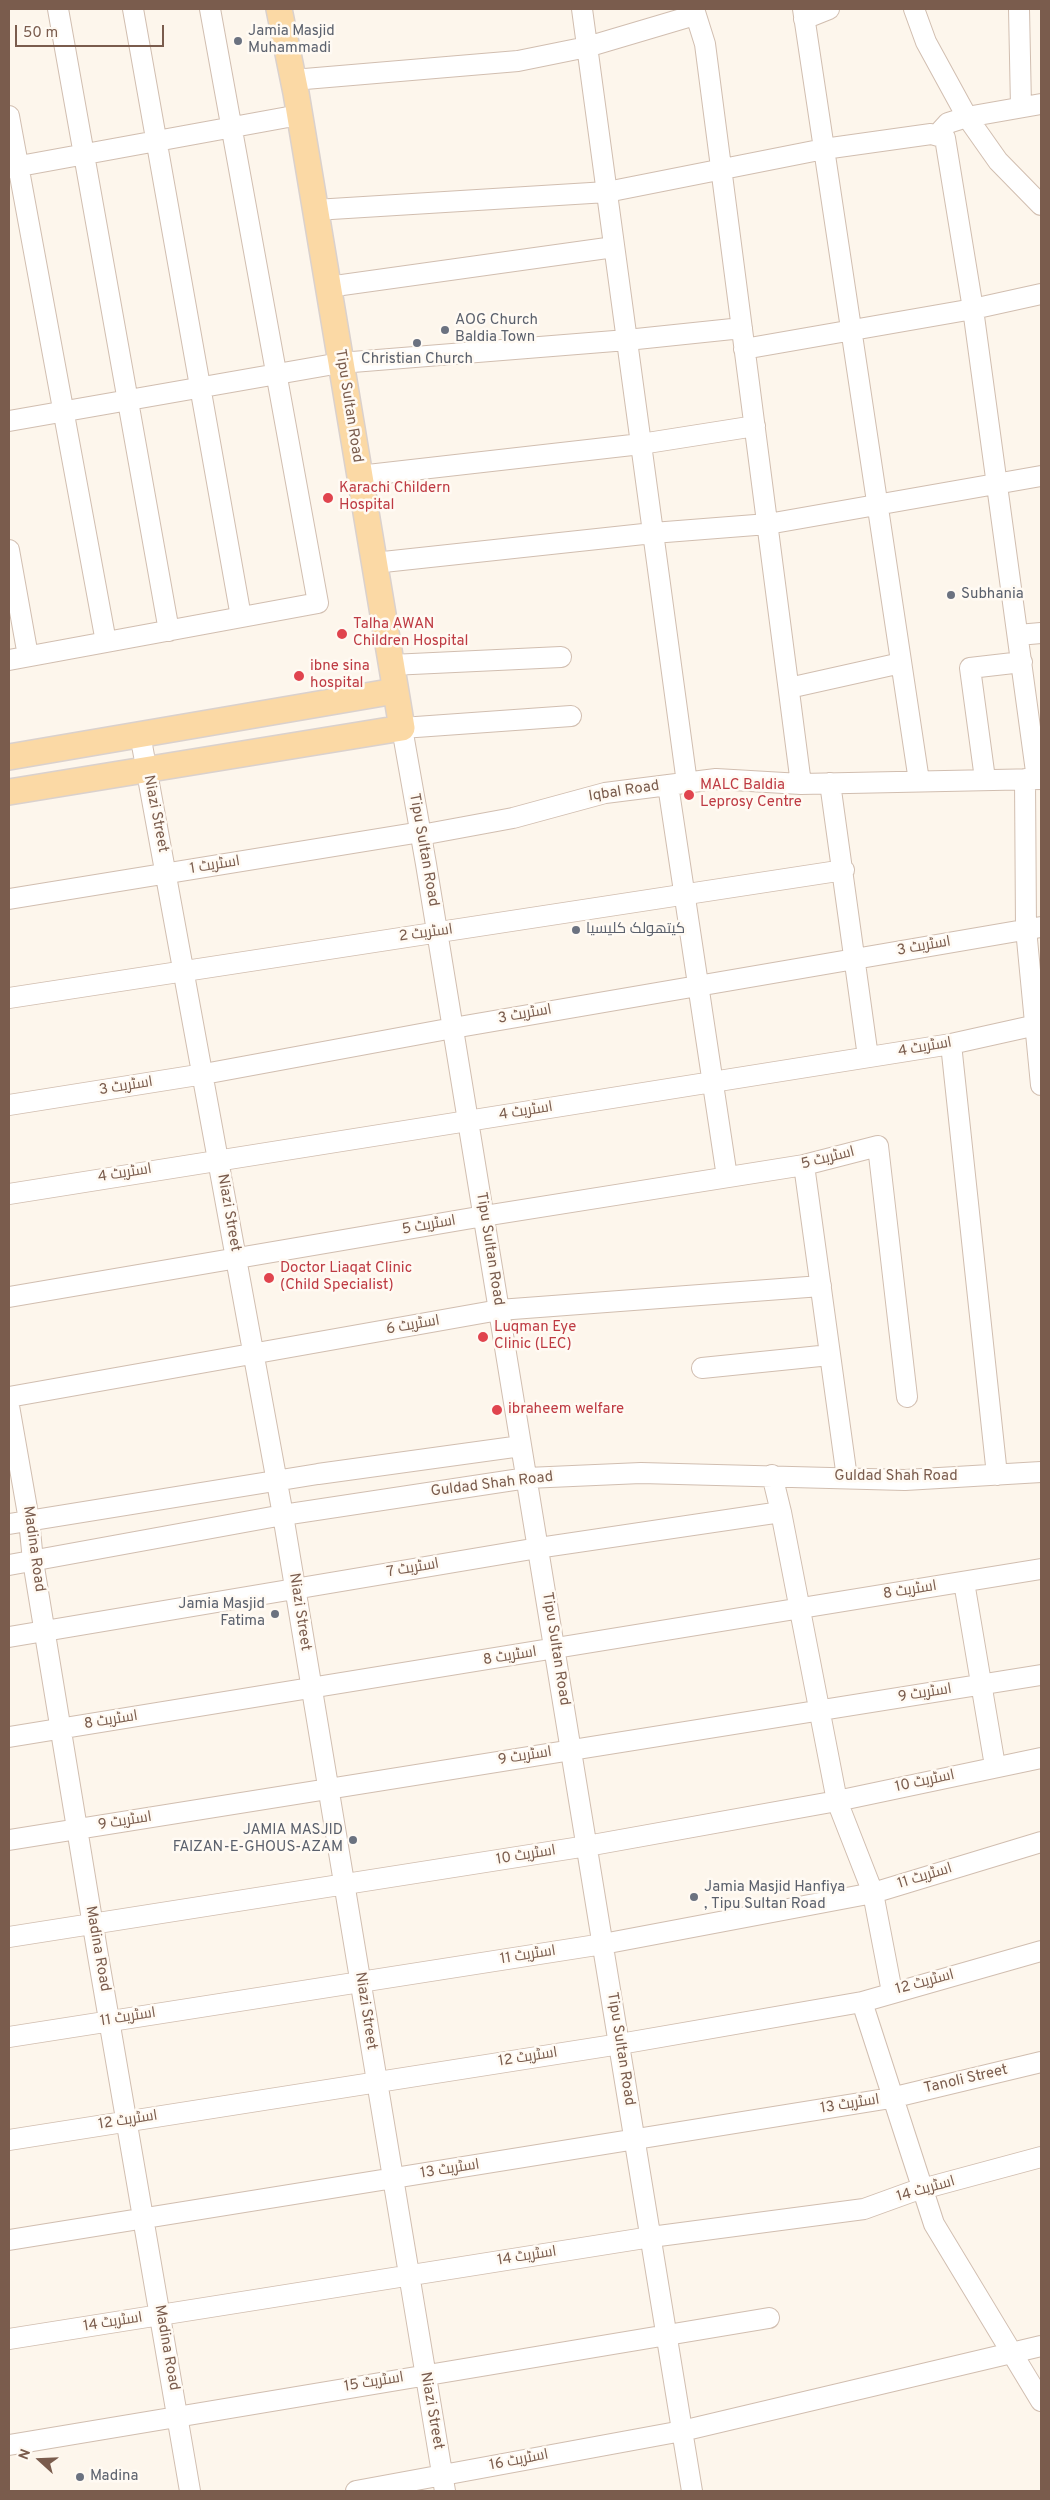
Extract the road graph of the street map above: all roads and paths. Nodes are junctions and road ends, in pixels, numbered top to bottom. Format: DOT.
graph roads {
  1 [pos="58,9"];
  2 [pos="133,9"];
  3 [pos="210,9"];
  4 [pos="279,9"];
  5 [pos="582,9"];
  6 [pos="829,9"];
  7 [pos="914,9"];
  8 [pos="1019,9"];
  9 [pos="694,12"];
  10 [pos="803,14"];
  11 [pos="587,47"];
  12 [pos="293,80"];
  13 [pos="1041,104"];
  14 [pos="1021,107"];
  15 [pos="299,115"];
  16 [pos="9,116"];
  17 [pos="967,117"];
  18 [pos="232,128"];
  19 [pos="938,134"];
  20 [pos="156,141"];
  21 [pos="824,149"];
  22 [pos="84,154"];
  23 [pos="13,167"];
  24 [pos="721,170"];
  25 [pos="607,192"];
  26 [pos="1041,205"];
  27 [pos="315,210"];
  28 [pos="614,247"];
  29 [pos="328,287"];
  30 [pos="1041,294"];
  31 [pos="973,309"];
  32 [pos="742,328"];
  33 [pos="851,329"];
  34 [pos="627,340"];
  35 [pos="744,349"];
  36 [pos="340,362"];
  37 [pos="276,374"];
  38 [pos="200,387"];
  39 [pos="128,400"];
  40 [pos="64,412"];
  41 [pos="9,421"];
  42 [pos="755,426"];
  43 [pos="641,444"];
  44 [pos="359,476"];
  45 [pos="1041,476"];
  46 [pos="998,484"];
  47 [pos="877,504"];
  48 [pos="768,524"];
  49 [pos="653,533"];
  50 [pos="9,550"];
  51 [pos="374,563"];
  52 [pos="241,617"];
  53 [pos="169,630"];
  54 [pos="1041,633"];
  55 [pos="1018,635"];
  56 [pos="106,642"];
  57 [pos="561,657"];
  58 [pos="18,658"];
  59 [pos="901,662"];
  60 [pos="1022,662"];
  61 [pos="391,665"];
  62 [pos="789,688"];
  63 [pos="395,691"];
  64 [pos="570,716"];
  65 [pos="402,728"];
  66 [pos="140,734"];
  67 [pos="9,757"];
  68 [pos="147,769"];
  69 [pos="985,779"];
  70 [pos="1035,779"];
  71 [pos="919,780"];
  72 [pos="830,783"];
  73 [pos="677,784"];
  74 [pos="801,784"];
  75 [pos="9,792"];
  76 [pos="421,834"];
  77 [pos="844,870"];
  78 [pos="166,874"];
  79 [pos="684,895"];
  80 [pos="9,899"];
  81 [pos="1033,928"];
  82 [pos="438,932"];
  83 [pos="855,959"];
  84 [pos="184,969"];
  85 [pos="698,986"];
  86 [pos="9,998"];
  87 [pos="1037,1025"];
  88 [pos="453,1028"];
  89 [pos="951,1044"];
  90 [pos="868,1057"];
  91 [pos="204,1074"];
  92 [pos="713,1082"];
  93 [pos="1041,1085"];
  94 [pos="9,1105"];
  95 [pos="468,1121"];
  96 [pos="218,1159"];
  97 [pos="804,1165"];
  98 [pos="727,1178"];
  99 [pos="9,1194"];
  100 [pos="484,1216"];
  101 [pos="236,1259"];
  102 [pos="821,1286"];
  103 [pos="9,1297"];
  104 [pos="499,1310"];
  105 [pos="253,1354"];
  106 [pos="830,1355"];
  107 [pos="702,1368"];
  108 [pos="9,1397"];
  109 [pos="907,1397"];
  110 [pos="9,1406"];
  111 [pos="522,1446"];
  112 [pos="1041,1472"];
  113 [pos="772,1475"];
  114 [pos="996,1475"];
  115 [pos="527,1478"];
  116 [pos="847,1478"];
  117 [pos="276,1481"];
  118 [pos="781,1512"];
  119 [pos="283,1515"];
  120 [pos="30,1520"];
  121 [pos="9,1524"];
  122 [pos="538,1548"];
  123 [pos="33,1561"];
  124 [pos="9,1565"];
  125 [pos="1041,1569"];
  126 [pos="964,1582"];
  127 [pos="295,1589"];
  128 [pos="799,1609"];
  129 [pos="45,1631"];
  130 [pos="9,1637"];
  131 [pos="555,1650"];
  132 [pos="1041,1675"];
  133 [pos="982,1685"];
  134 [pos="311,1689"];
  135 [pos="818,1711"];
  136 [pos="61,1729"];
  137 [pos="9,1737"];
  138 [pos="572,1750"];
  139 [pos="1041,1758"];
  140 [pos="995,1766"];
  141 [pos="328,1789"];
  142 [pos="837,1801"];
  143 [pos="77,1830"];
  144 [pos="9,1840"];
  145 [pos="1041,1842"];
  146 [pos="587,1846"];
  147 [pos="344,1884"];
  148 [pos="873,1893"];
  149 [pos="93,1924"];
  150 [pos="9,1937"];
  151 [pos="603,1944"];
  152 [pos="1041,1951"];
  153 [pos="360,1982"];
  154 [pos="892,1992"];
  155 [pos="862,2002"];
  156 [pos="109,2021"];
  157 [pos="9,2038"];
  158 [pos="620,2044"];
  159 [pos="1041,2062"];
  160 [pos="376,2082"];
  161 [pos="892,2098"];
  162 [pos="127,2121"];
  163 [pos="9,2140"];
  164 [pos="635,2140"];
  165 [pos="1041,2157"];
  166 [pos="393,2179"];
  167 [pos="924,2190"];
  168 [pos="143,2219"];
  169 [pos="651,2238"];
  170 [pos="9,2240"];
  171 [pos="409,2276"];
  172 [pos="160,2316"];
  173 [pos="769,2318"];
  174 [pos="666,2335"];
  175 [pos="9,2339"];
  176 [pos="1041,2346"];
  177 [pos="1013,2354"];
  178 [pos="426,2375"];
  179 [pos="1041,2401"];
  180 [pos="177,2416"];
  181 [pos="682,2431"];
  182 [pos="9,2446"];
  183 [pos="444,2483"];
  184 [pos="190,2491"];
  185 [pos="356,2491"];
  186 [pos="692,2491"];
  1 -- 22 [label="street"];
  2 -- 20 [label="street"];
  3 -- 18 [label="street"];
  4 -- 12 [label="main road, Tipu Sultan Road"];
  5 -- 11 [label="street"];
  6 -- 10 [label="street"];
  7 -- 17 [label="street"];
  8 -- 14 [label="street"];
  9 -- 11 [label="street"];
  9 -- 24 [label="street"];
  10 -- 21 [label="street"];
  11 -- 12 [label="street"];
  11 -- 25 [label="street"];
  12 -- 15 [label="main road, Tipu Sultan Road"];
  13 -- 14 [label="street"];
  14 -- 17 [label="street"];
  15 -- 18 [label="street"];
  15 -- 27 [label="main road, Tipu Sultan Road"];
  16 -- 23 [label="street"];
  17 -- 19 [label="street"];
  17 -- 26 [label="street"];
  18 -- 20 [label="street"];
  18 -- 37 [label="street"];
  19 -- 21 [label="street"];
  19 -- 31 [label="street"];
  20 -- 22 [label="street"];
  20 -- 38 [label="street"];
  21 -- 24 [label="street"];
  21 -- 33 [label="street"];
  22 -- 23 [label="street"];
  22 -- 39 [label="street"];
  23 -- 40 [label="street"];
  24 -- 25 [label="street"];
  24 -- 32 [label="street"];
  25 -- 27 [label="street"];
  25 -- 28 [label="street"];
  27 -- 29 [label="main road, Tipu Sultan Road"];
  28 -- 29 [label="street"];
  28 -- 34 [label="street"];
  29 -- 36 [label="main road, Tipu Sultan Road"];
  30 -- 31 [label="street"];
  31 -- 33 [label="street"];
  31 -- 46 [label="street"];
  32 -- 34 [label="street"];
  32 -- 35 [label="street"];
  33 -- 35 [label="street"];
  33 -- 47 [label="street"];
  34 -- 36 [label="street"];
  34 -- 43 [label="street"];
  35 -- 42 [label="street"];
  36 -- 37 [label="street"];
  36 -- 44 [label="main road, Tipu Sultan Road"];
  37 -- 38 [label="street"];
  37 -- 52 [label="street"];
  38 -- 39 [label="street"];
  38 -- 52 [label="street"];
  39 -- 40 [label="street"];
  39 -- 53 [label="street"];
  40 -- 41 [label="street"];
  40 -- 56 [label="street"];
  42 -- 43 [label="street"];
  42 -- 48 [label="street"];
  43 -- 44 [label="street"];
  43 -- 49 [label="street"];
  44 -- 51 [label="main road, Tipu Sultan Road"];
  45 -- 46 [label="street"];
  46 -- 47 [label="street"];
  46 -- 55 [label="street"];
  47 -- 48 [label="street"];
  47 -- 59 [label="street"];
  48 -- 49 [label="street"];
  48 -- 62 [label="street"];
  49 -- 51 [label="street"];
  49 -- 73 [label="street"];
  50 -- 58 [label="street"];
  51 -- 61 [label="main road, Tipu Sultan Road"];
  52 -- 53 [label="street"];
  53 -- 56 [label="street"];
  54 -- 55 [label="street"];
  55 -- 60 [label="street"];
  56 -- 58 [label="street"];
  57 -- 61 [label="street"];
  59 -- 62 [label="street"];
  59 -- 71 [label="street"];
  60 -- 69 [label="street"];
  60 -- 70 [label="street"];
  61 -- 63 [label="main road, Tipu Sultan Road"];
  62 -- 74 [label="street"];
  63 -- 65 [label="main road, Tipu Sultan Road"];
  63 -- 66 [label="main road"];
  64 -- 65 [label="street"];
  65 -- 68 [label="main road"];
  65 -- 76 [label="street, Tipu Sultan Road"];
  66 -- 67 [label="main road"];
  66 -- 68 [label="street, Niazi Street"];
  68 -- 75 [label="main road"];
  68 -- 78 [label="street, Niazi Street"];
  69 -- 70 [label="street, Iqbal Road"];
  69 -- 71 [label="street, Iqbal Road"];
  70 -- 81 [label="street"];
  71 -- 72 [label="street, Iqbal Road"];
  72 -- 74 [label="street, Iqbal Road"];
  72 -- 77 [label="street"];
  73 -- 74 [label="street, Iqbal Road"];
  73 -- 76 [label="street, Iqbal Road"];
  73 -- 79 [label="street"];
  76 -- 78 [label="street, اسٹریٹ 1"];
  76 -- 82 [label="street, Tipu Sultan Road"];
  77 -- 79 [label="street, اسٹریٹ 2"];
  77 -- 83 [label="street"];
  78 -- 80 [label="street, اسٹریٹ 1"];
  78 -- 84 [label="street, Niazi Street"];
  79 -- 82 [label="street, اسٹریٹ 2"];
  79 -- 85 [label="street"];
  81 -- 83 [label="street, اسٹریٹ 3"];
  81 -- 87 [label="street"];
  82 -- 84 [label="street, اسٹریٹ 2"];
  82 -- 88 [label="street, Tipu Sultan Road"];
  83 -- 85 [label="street, اسٹریٹ 3"];
  83 -- 90 [label="street"];
  84 -- 86 [label="street, اسٹریٹ 2"];
  84 -- 91 [label="street, Niazi Street"];
  85 -- 88 [label="street, اسٹریٹ 3"];
  85 -- 92 [label="street"];
  87 -- 89 [label="street, اسٹریٹ 4"];
  87 -- 93 [label="street"];
  88 -- 91 [label="street, اسٹریٹ 3"];
  88 -- 95 [label="street, Tipu Sultan Road"];
  89 -- 90 [label="street, اسٹریٹ 4"];
  89 -- 114 [label="street"];
  90 -- 92 [label="street, اسٹریٹ 4"];
  91 -- 94 [label="street, اسٹریٹ 3"];
  91 -- 96 [label="street, Niazi Street"];
  92 -- 95 [label="street, اسٹریٹ 4"];
  92 -- 98 [label="street"];
  95 -- 96 [label="street, اسٹریٹ 4"];
  95 -- 100 [label="street, Tipu Sultan Road"];
  96 -- 99 [label="street, اسٹریٹ 4"];
  96 -- 101 [label="street, Niazi Street"];
  97 -- 98 [label="street, اسٹریٹ 5"];
  97 -- 102 [label="street"];
  97 -- 109 [label="street, اسٹریٹ 5"];
  98 -- 100 [label="street, اسٹریٹ 5"];
  100 -- 101 [label="street, اسٹریٹ 5"];
  100 -- 104 [label="street, Tipu Sultan Road"];
  101 -- 103 [label="street, اسٹریٹ 5"];
  101 -- 105 [label="street, Niazi Street"];
  102 -- 104 [label="street, اسٹریٹ 6"];
  102 -- 106 [label="street"];
  104 -- 105 [label="street, اسٹریٹ 6"];
  104 -- 111 [label="street, Tipu Sultan Road"];
  105 -- 108 [label="street, اسٹریٹ 6"];
  105 -- 117 [label="street, Niazi Street"];
  106 -- 107 [label="street"];
  106 -- 116 [label="street"];
  110 -- 120 [label="street, Madina Road"];
  111 -- 115 [label="street, Tipu Sultan Road"];
  111 -- 117 [label="street"];
  112 -- 114 [label="street, Guldad Shah Road"];
  113 -- 115 [label="street, Guldad Shah Road"];
  113 -- 116 [label="street, Guldad Shah Road"];
  113 -- 118 [label="street"];
  114 -- 116 [label="street, Guldad Shah Road"];
  115 -- 119 [label="street, Guldad Shah Road"];
  115 -- 122 [label="street, Tipu Sultan Road"];
  117 -- 119 [label="street, Niazi Street"];
  117 -- 120 [label="street"];
  118 -- 122 [label="street, اسٹریٹ 7"];
  118 -- 128 [label="street"];
  119 -- 123 [label="street, Guldad Shah Road"];
  119 -- 127 [label="street, Niazi Street"];
  120 -- 121 [label="street"];
  120 -- 123 [label="street, Madina Road"];
  122 -- 127 [label="street, اسٹریٹ 7"];
  122 -- 131 [label="street, Tipu Sultan Road"];
  123 -- 124 [label="street, Guldad Shah Road"];
  123 -- 129 [label="street, Madina Road"];
  125 -- 126 [label="street, اسٹریٹ 8"];
  126 -- 128 [label="street, اسٹریٹ 8"];
  126 -- 133 [label="street"];
  127 -- 129 [label="street, اسٹریٹ 7"];
  127 -- 134 [label="street, Niazi Street"];
  128 -- 131 [label="street, اسٹریٹ 8"];
  128 -- 135 [label="street"];
  129 -- 130 [label="street, اسٹریٹ 7"];
  129 -- 136 [label="street, Madina Road"];
  131 -- 134 [label="street, اسٹریٹ 8"];
  131 -- 138 [label="street, Tipu Sultan Road"];
  132 -- 133 [label="street, اسٹریٹ 9"];
  133 -- 135 [label="street, اسٹریٹ 9"];
  133 -- 140 [label="street"];
  134 -- 136 [label="street, اسٹریٹ 8"];
  134 -- 141 [label="street, Niazi Street"];
  135 -- 138 [label="street, اسٹریٹ 9"];
  135 -- 142 [label="street"];
  136 -- 137 [label="street, اسٹریٹ 8"];
  136 -- 143 [label="street, Madina Road"];
  138 -- 141 [label="street, اسٹریٹ 9"];
  138 -- 146 [label="street, Tipu Sultan Road"];
  139 -- 140 [label="street, اسٹریٹ 10"];
  140 -- 142 [label="street, اسٹریٹ 10"];
  141 -- 143 [label="street, اسٹریٹ 9"];
  141 -- 147 [label="street, Niazi Street"];
  142 -- 146 [label="street, اسٹریٹ 10"];
  142 -- 148 [label="street"];
  143 -- 144 [label="street, اسٹریٹ 9"];
  143 -- 149 [label="street, Madina Road"];
  145 -- 148 [label="street, اسٹریٹ 11"];
  146 -- 147 [label="street, اسٹریٹ 10"];
  146 -- 151 [label="street, Tipu Sultan Road"];
  147 -- 149 [label="street, اسٹریٹ 10"];
  147 -- 153 [label="street, Niazi Street"];
  148 -- 151 [label="street, اسٹریٹ 11"];
  148 -- 154 [label="street"];
  149 -- 150 [label="street, اسٹریٹ 10"];
  149 -- 156 [label="street, Madina Road"];
  151 -- 153 [label="street, اسٹریٹ 11"];
  151 -- 158 [label="street, Tipu Sultan Road"];
  152 -- 154 [label="street, اسٹریٹ 12"];
  153 -- 156 [label="street, اسٹریٹ 11"];
  153 -- 160 [label="street, Niazi Street"];
  154 -- 155 [label="street, اسٹریٹ 12"];
  155 -- 158 [label="street, اسٹریٹ 12"];
  155 -- 161 [label="street"];
  156 -- 157 [label="street, اسٹریٹ 11"];
  156 -- 162 [label="street, Madina Road"];
  158 -- 160 [label="street, اسٹریٹ 12"];
  158 -- 164 [label="street, Tipu Sultan Road"];
  159 -- 161 [label="street, Tanoli Street"];
  160 -- 162 [label="street, اسٹریٹ 12"];
  160 -- 166 [label="street, Niazi Street"];
  161 -- 164 [label="street, اسٹریٹ 13"];
  161 -- 167 [label="street"];
  162 -- 163 [label="street, اسٹریٹ 12"];
  162 -- 168 [label="street, Madina Road"];
  164 -- 166 [label="street, اسٹریٹ 13"];
  164 -- 169 [label="street, Tipu Sultan Road"];
  165 -- 167 [label="street, اسٹریٹ 14"];
  166 -- 168 [label="street, اسٹریٹ 13"];
  166 -- 171 [label="street, Niazi Street"];
  167 -- 169 [label="street, اسٹریٹ 14"];
  167 -- 177 [label="street"];
  168 -- 170 [label="street, اسٹریٹ 13"];
  168 -- 172 [label="street, Madina Road"];
  169 -- 171 [label="street, اسٹریٹ 14"];
  169 -- 174 [label="street, Tipu Sultan Road"];
  171 -- 172 [label="street, اسٹریٹ 14"];
  171 -- 178 [label="street, Niazi Street"];
  172 -- 175 [label="street, اسٹریٹ 14"];
  172 -- 180 [label="street, Madina Road"];
  173 -- 174 [label="street, اسٹریٹ 15"];
  174 -- 178 [label="street, اسٹریٹ 15"];
  174 -- 181 [label="street, Tipu Sultan Road"];
  176 -- 177 [label="street, اسٹریٹ 16"];
  177 -- 179 [label="street"];
  177 -- 181 [label="street, اسٹریٹ 16"];
  178 -- 180 [label="street, اسٹریٹ 15"];
  178 -- 183 [label="street, Niazi Street"];
  180 -- 182 [label="street, اسٹریٹ 15"];
  180 -- 184 [label="street, Madina Road"];
  181 -- 183 [label="street, اسٹریٹ 16"];
  181 -- 186 [label="street, Tipu Sultan Road"];
  183 -- 185 [label="street, اسٹریٹ 16"];
}
